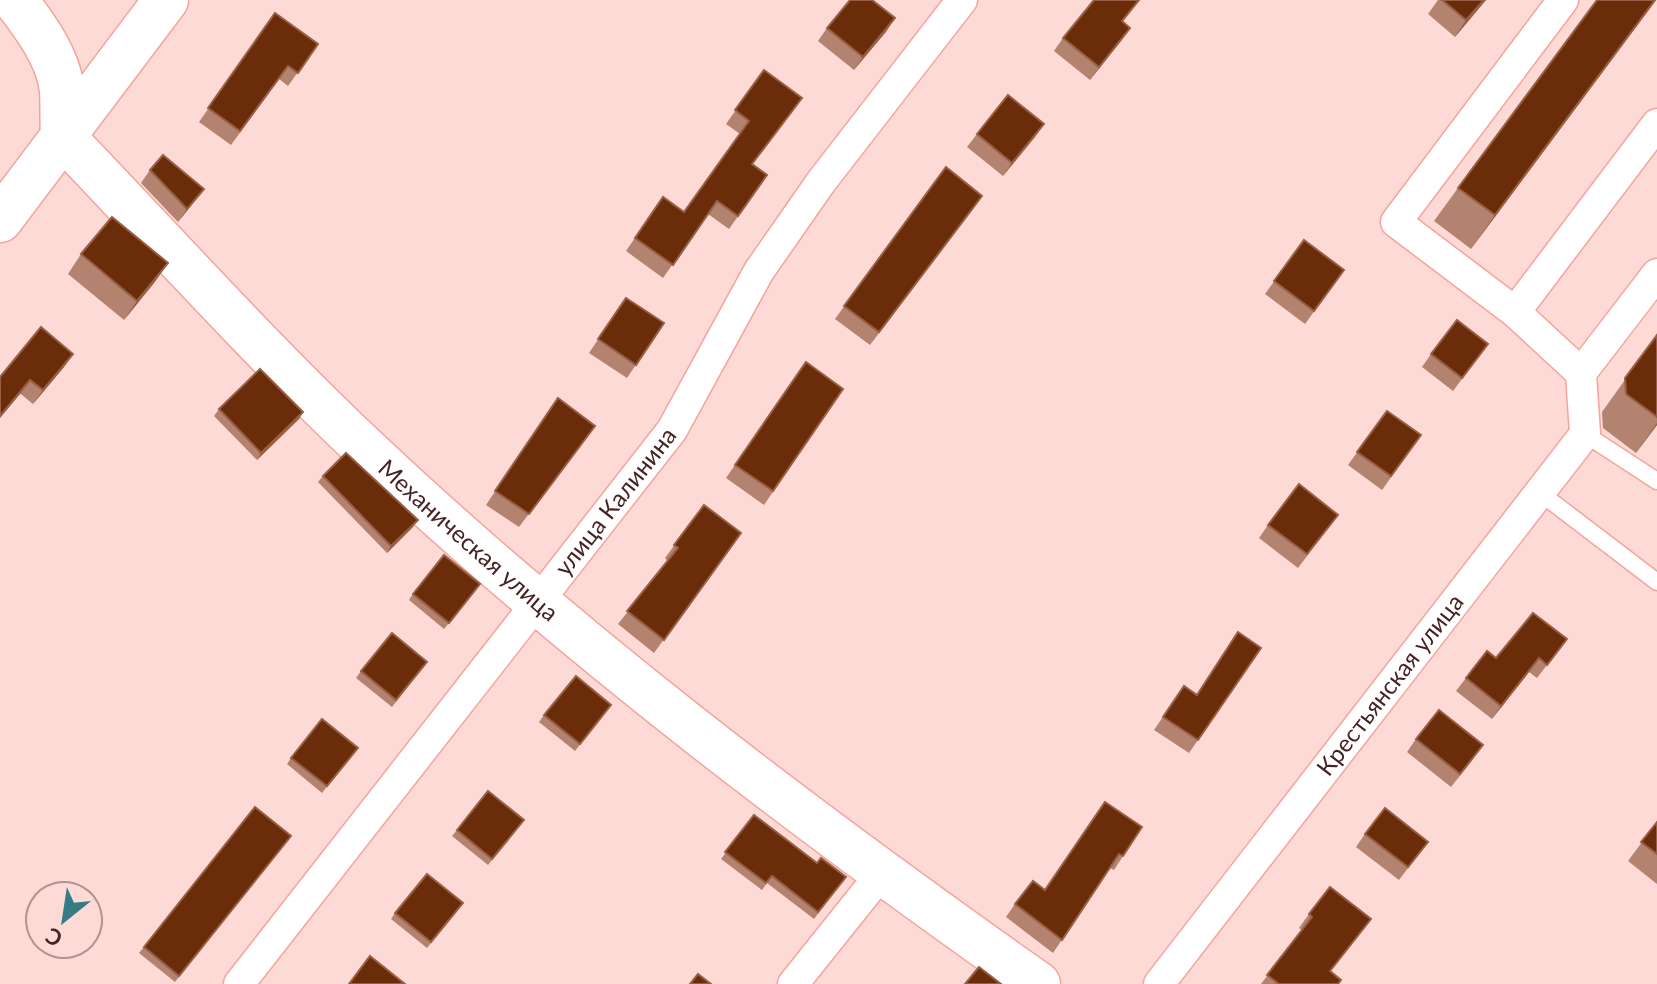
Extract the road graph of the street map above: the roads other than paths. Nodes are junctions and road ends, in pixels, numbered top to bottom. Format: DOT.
graph roads {
  1 [pos="15,0"];
  2 [pos="166,0"];
  3 [pos="962,0"];
  4 [pos="1563,0"];
  5 [pos="1657,124"];
  6 [pos="63,137"];
  7 [pos="0,220"];
  8 [pos="1657,274"];
  9 [pos="1515,312"];
  10 [pos="1581,373"];
  11 [pos="1585,434"];
  12 [pos="1657,481"];
  13 [pos="1539,492"];
  14 [pos="1657,582"];
  15 [pos="537,603"];
  16 [pos="881,874"];
  17 [pos="239,984"];
  18 [pos="793,984"];
  19 [pos="1038,984"];
  20 [pos="1159,984"];
  1 -- 6 [label="street"];
  2 -- 6 [label="street"];
  3 -- 15 [label="street, улица Калинина"];
  4 -- 9 [label="street"];
  5 -- 9 [label="street"];
  6 -- 7 [label="street"];
  6 -- 15 [label="street, Механическая улица"];
  8 -- 10 [label="street"];
  9 -- 10 [label="street"];
  10 -- 11 [label="street"];
  11 -- 12 [label="lane"];
  11 -- 13 [label="street, Крестьянская улица"];
  13 -- 14 [label="lane"];
  13 -- 20 [label="street, Крестьянская улица"];
  15 -- 16 [label="street, Механическая улица"];
  15 -- 17 [label="street, улица Калинина"];
  16 -- 18 [label="street"];
  16 -- 19 [label="street, Механическая улица"];
}
